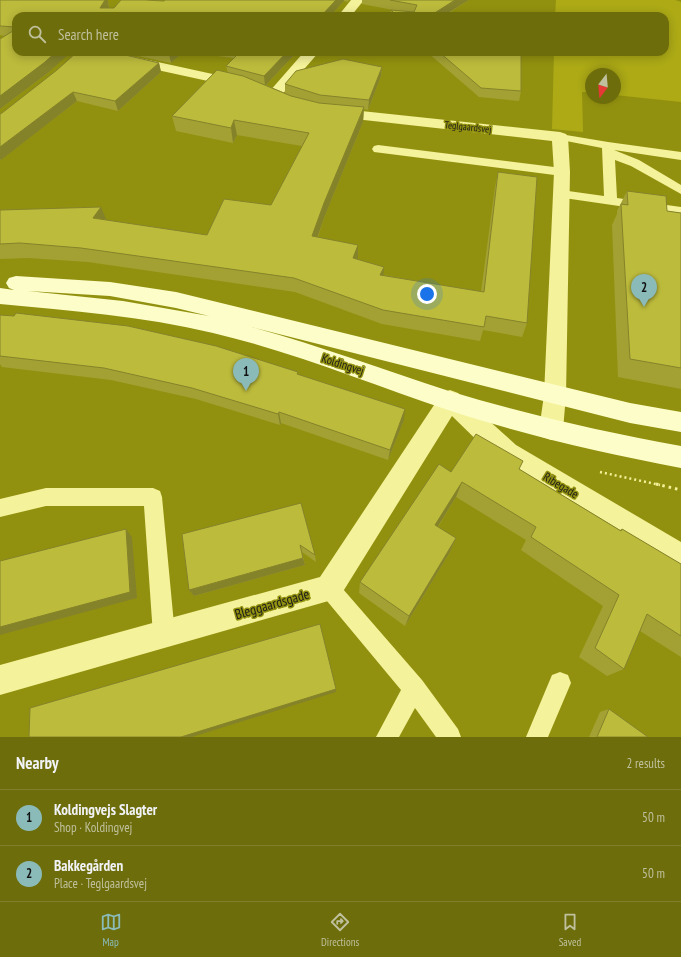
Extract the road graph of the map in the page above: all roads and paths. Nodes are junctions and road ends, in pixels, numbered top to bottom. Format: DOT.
graph roads {
  1 [pos="358,0"];
  2 [pos="348,12"];
  3 [pos="110,56"];
  4 [pos="307,56"];
  5 [pos="264,91"];
  6 [pos="292,103"];
  7 [pos="320,111"];
  8 [pos="560,137"];
  9 [pos="378,150"];
  10 [pos="608,150"];
  11 [pos="681,156"];
  12 [pos="562,172"];
  13 [pos="681,190"];
  14 [pos="561,194"];
  15 [pos="611,200"];
  16 [pos="681,211"];
  17 [pos="0,283"];
  18 [pos="0,296"];
  19 [pos="555,395"];
  20 [pos="450,400"];
  21 [pos="681,422"];
  22 [pos="551,430"];
  23 [pos="681,457"];
  24 [pos="0,508"];
  25 [pos="672,552"];
  26 [pos="329,588"];
  27 [pos="164,635"];
  28 [pos="0,680"];
  29 [pos="560,683"];
  30 [pos="414,688"];
  31 [pos="387,737"];
  32 [pos="450,737"];
  33 [pos="537,737"];
  1 -- 2 [label="street"];
  3 -- 5 [label="street"];
  4 -- 5 [label="street"];
  5 -- 6 [label="street"];
  7 -- 8 [label="street, Teglgaardsvej"];
  8 -- 10 [label="lane"];
  8 -- 12 [label="street"];
  9 -- 12 [label="lane"];
  10 -- 11 [label="lane"];
  10 -- 13 [label="lane"];
  10 -- 15 [label="lane"];
  12 -- 14 [label="street"];
  14 -- 15 [label="lane"];
  14 -- 19 [label="street"];
  15 -- 16 [label="lane"];
  17 -- 19 [label="main road, Koldingvej"];
  18 -- 20 [label="main road, Koldingvej"];
  19 -- 21 [label="main road, Koldingvej"];
  19 -- 22 [label="street"];
  20 -- 22 [label="main road, Koldingvej"];
  20 -- 25 [label="street, Ribegade"];
  20 -- 26 [label="street"];
  22 -- 23 [label="main road, Koldingvej"];
  24 -- 27 [label="lane"];
  26 -- 27 [label="street, Bleggaardsgade"];
  26 -- 30 [label="lane"];
  27 -- 28 [label="street, Bleggaardsgade"];
  29 -- 33 [label="lane"];
  30 -- 31 [label="lane"];
  30 -- 32 [label="lane"];
}
